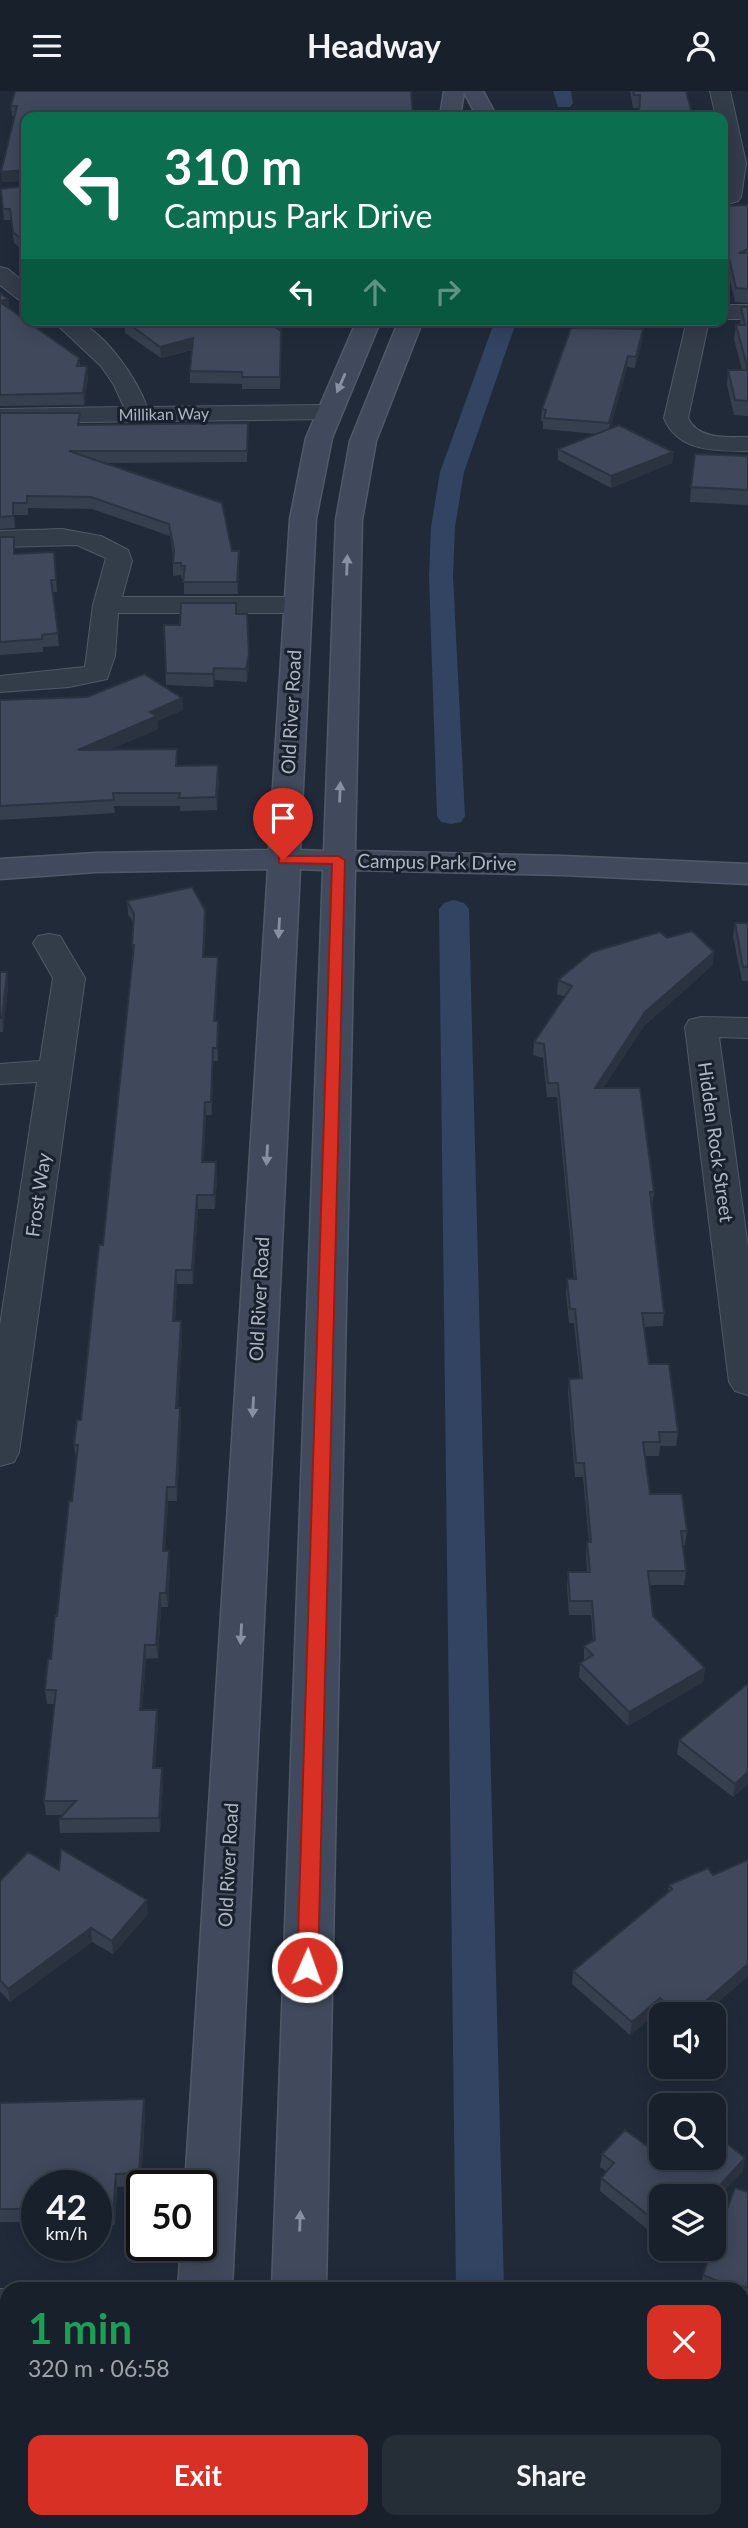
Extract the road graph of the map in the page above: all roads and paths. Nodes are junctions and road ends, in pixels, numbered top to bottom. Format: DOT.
graph roads {
  1 [pos="454,91"];
  2 [pos="473,91"];
  3 [pos="485,91"];
  4 [pos="720,91"];
  5 [pos="451,112"];
  6 [pos="484,112"];
  7 [pos="487,112"];
  8 [pos="724,112"];
  9 [pos="728,119"];
  10 [pos="748,119"];
  11 [pos="728,131"];
  12 [pos="731,197"];
  13 [pos="0,274"];
  14 [pos="21,289"];
  15 [pos="728,312"];
  16 [pos="748,312"];
  17 [pos="75,326"];
  18 [pos="366,326"];
  19 [pos="409,326"];
  20 [pos="697,326"];
  21 [pos="329,412"];
  22 [pos="138,414"];
  23 [pos="0,416"];
  24 [pos="748,444"];
  25 [pos="350,511"];
  26 [pos="0,539"];
  27 [pos="106,605"];
  28 [pos="297,605"];
  29 [pos="344,683"];
  30 [pos="0,684"];
  31 [pos="283,860"];
  32 [pos="338,860"];
  33 [pos="0,869"];
  34 [pos="748,874"];
  35 [pos="49,943"];
  36 [pos="748,1028"];
  37 [pos="57,1070"];
  38 [pos="0,1074"];
  39 [pos="12,1296"];
  40 [pos="745,1326"];
  41 [pos="748,1382"];
  42 [pos="0,1452"];
  43 [pos="205,2282"];
  44 [pos="299,2282"];
  1 -- 5 [label="main road"];
  2 -- 6 [label="main road"];
  3 -- 7 [label="main road"];
  4 -- 8 [label="street"];
  9 -- 10 [label="street"];
  11 -- 12 [label="street"];
  13 -- 14 [label="street"];
  15 -- 16 [label="street"];
  17 -- 22 [label="street"];
  18 -- 21 [label="main road, Old River Road, one-way"];
  19 -- 25 [label="main road"];
  20 -- 24 [label="street"];
  21 -- 22 [label="street, Millikan Way"];
  21 -- 25 [label="main road"];
  21 -- 28 [label="main road, Old River Road"];
  22 -- 23 [label="street, Millikan Way"];
  29 -- 25 [label="main road, one-way"];
  26 -- 27 [label="street"];
  27 -- 28 [label="street"];
  27 -- 30 [label="street"];
  28 -- 29 [label="main road"];
  28 -- 31 [label="main road, Old River Road"];
  32 -- 29 [label="main road, one-way"];
  31 -- 32 [label="main road, Campus Park Drive"];
  31 -- 33 [label="main road, Campus Park Drive"];
  31 -- 43 [label="main road, Old River Road, one-way"];
  32 -- 34 [label="main road, Campus Park Drive"];
  44 -- 32 [label="main road, one-way"];
  35 -- 37 [label="street, Frost Way"];
  36 -- 40 [label="street, Hidden Rock Street"];
  37 -- 38 [label="street"];
  37 -- 39 [label="street, Frost Way"];
  39 -- 42 [label="street, Frost Way"];
  40 -- 41 [label="street, Hidden Rock Street"];
}
